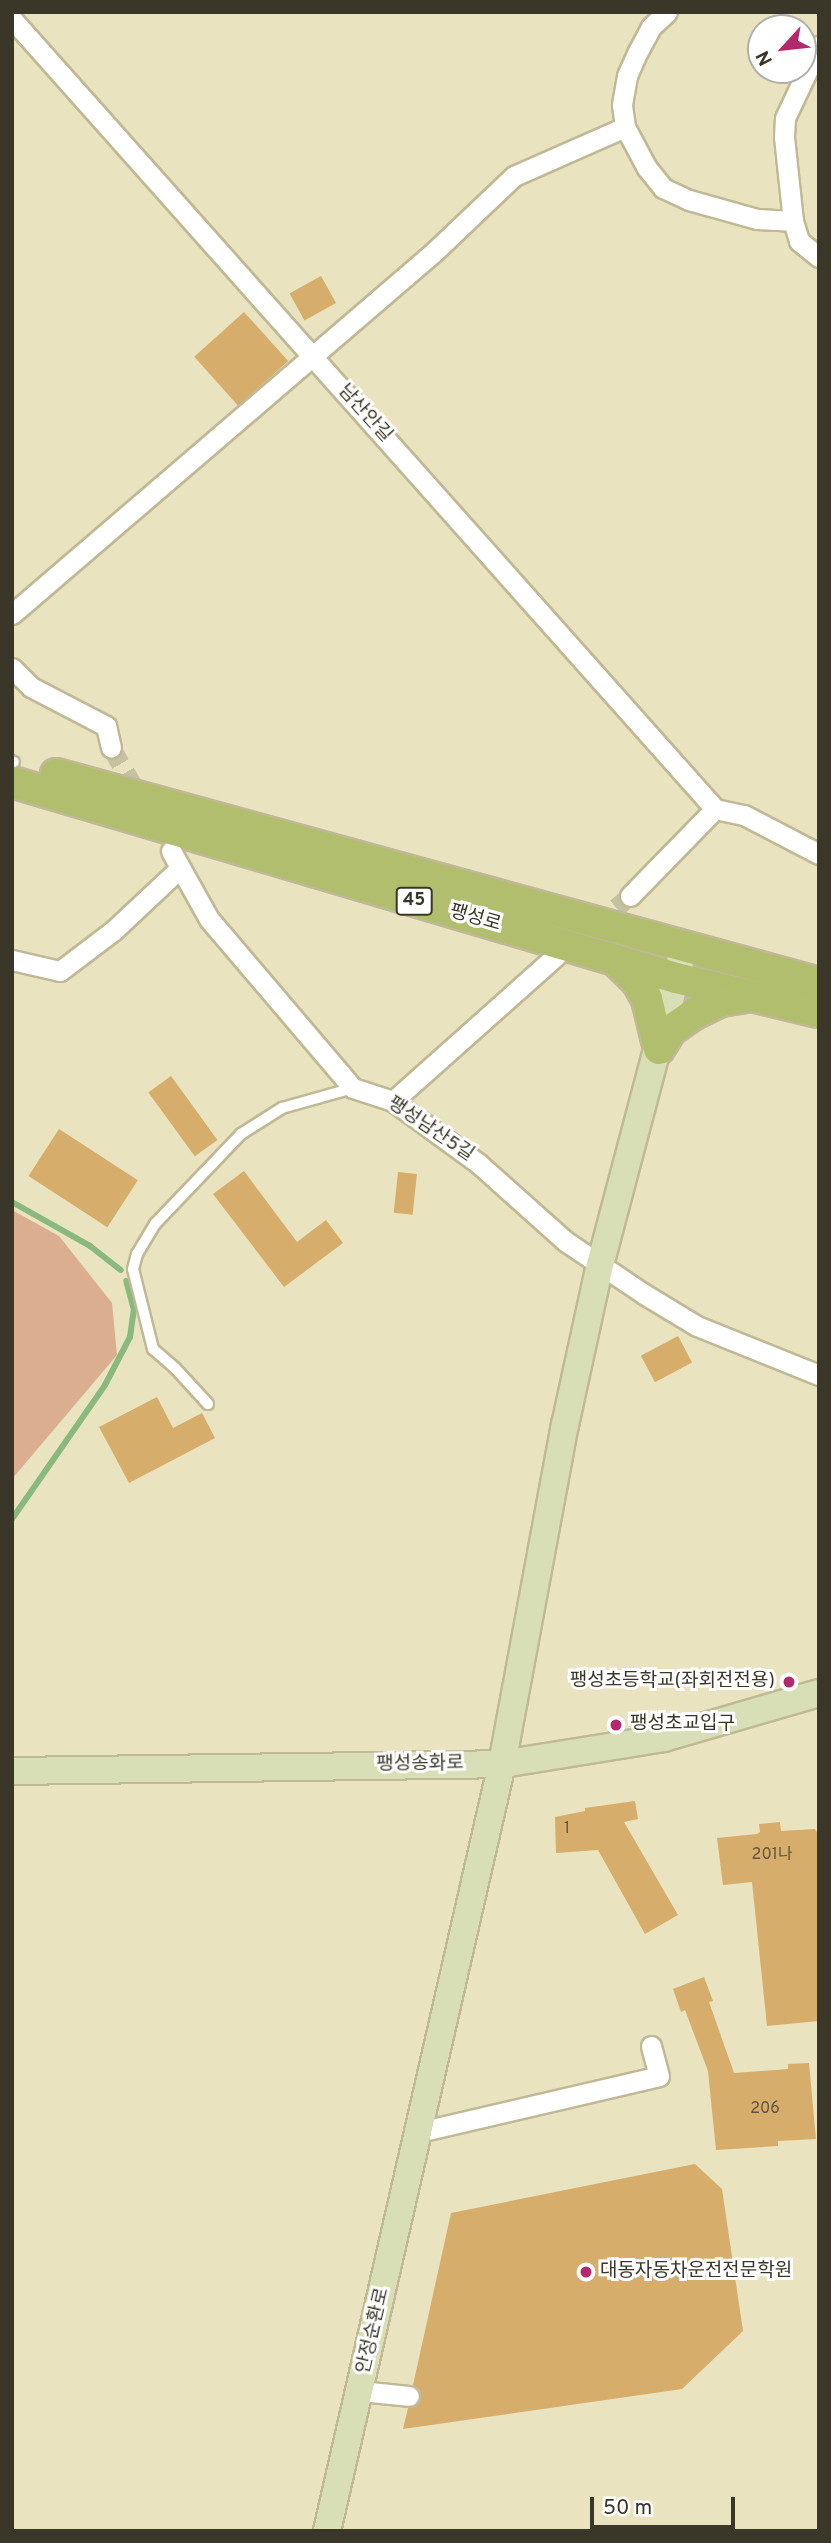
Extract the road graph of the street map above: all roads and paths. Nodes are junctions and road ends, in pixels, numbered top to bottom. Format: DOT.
graph roads {
  1 [pos="667,12"];
  2 [pos="12,19"];
  3 [pos="819,46"];
  4 [pos="625,127"];
  5 [pos="793,221"];
  6 [pos="819,257"];
  7 [pos="313,357"];
  8 [pos="12,614"];
  9 [pos="12,668"];
  10 [pos="111,747"];
  11 [pos="13,767"];
  12 [pos="715,809"];
  13 [pos="819,854"];
  14 [pos="630,896"];
  15 [pos="685,946"];
  16 [pos="557,955"];
  17 [pos="12,960"];
  18 [pos="615,960"];
  19 [pos="676,978"];
  20 [pos="819,983"];
  21 [pos="755,997"];
  22 [pos="819,1012"];
  23 [pos="660,1049"];
  24 [pos="353,1087"];
  25 [pos="393,1101"];
  26 [pos="600,1265"];
  27 [pos="819,1375"];
  28 [pos="208,1404"];
  29 [pos="819,1693"];
  30 [pos="502,1764"];
  31 [pos="12,1771"];
  32 [pos="651,2046"];
  33 [pos="419,2132"];
  34 [pos="360,2391"];
  35 [pos="409,2396"];
  36 [pos="327,2531"];
  1 -- 4 [label="street"];
  2 -- 7 [label="street, 남산안길"];
  3 -- 5 [label="street"];
  4 -- 5 [label="street"];
  4 -- 7 [label="street"];
  5 -- 6 [label="street"];
  7 -- 8 [label="street"];
  7 -- 12 [label="street, 남산안길"];
  9 -- 10 [label="street"];
  11 -- 15 [label="main road, 팽성로 / 45"];
  11 -- 18 [label="main road, 팽성로 / 45"];
  12 -- 13 [label="street"];
  12 -- 14 [label="street"];
  15 -- 19 [label="main road, 안정순환로"];
  15 -- 20 [label="main road, 팽성로 / 45"];
  16 -- 25 [label="street"];
  17 -- 24 [label="street"];
  18 -- 19 [label="main road, 팽성로 / 45"];
  18 -- 23 [label="main road"];
  19 -- 21 [label="main road, 팽성로 / 45"];
  19 -- 23 [label="main road, 안정순환로"];
  21 -- 22 [label="main road, 팽성로 / 45"];
  21 -- 23 [label="main road"];
  23 -- 26 [label="main road, 안정순환로"];
  24 -- 25 [label="street, 팽성남산5길"];
  24 -- 28 [label="lane"];
  25 -- 26 [label="street, 팽성남산5길"];
  26 -- 27 [label="street, 팽성남산5길"];
  26 -- 30 [label="main road, 안정순환로"];
  29 -- 30 [label="main road, 팽성송화로"];
  30 -- 31 [label="main road, 팽성송화로"];
  30 -- 33 [label="main road, 안정순환로"];
  32 -- 33 [label="street"];
  33 -- 34 [label="main road, 안정순환로"];
  34 -- 35 [label="street"];
  34 -- 36 [label="main road, 안정순환로"];
}
